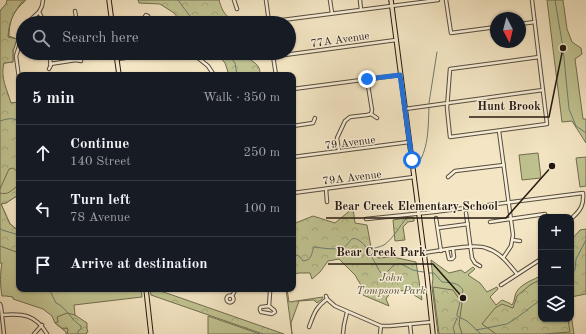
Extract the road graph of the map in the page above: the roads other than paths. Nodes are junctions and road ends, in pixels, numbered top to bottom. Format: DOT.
graph roads {
  1 [pos="43,0"];
  2 [pos="109,0"];
  3 [pos="234,0"];
  4 [pos="266,0"];
  5 [pos="330,0"];
  6 [pos="360,0"];
  7 [pos="391,0"];
  8 [pos="438,0"];
  9 [pos="446,0"];
  10 [pos="532,0"];
  11 [pos="391,6"];
  12 [pos="237,8"];
  13 [pos="361,10"];
  14 [pos="75,11"];
  15 [pos="39,12"];
  16 [pos="332,13"];
  17 [pos="35,16"];
  18 [pos="41,16"];
  19 [pos="76,16"];
  20 [pos="111,16"];
  21 [pos="268,16"];
  22 [pos="296,18"];
  23 [pos="535,22"];
  24 [pos="526,23"];
  25 [pos="490,28"];
  26 [pos="396,40"];
  27 [pos="296,53"];
  28 [pos="539,57"];
  29 [pos="17,60"];
  30 [pos="50,60"];
  31 [pos="76,60"];
  32 [pos="117,60"];
  33 [pos="201,60"];
  34 [pos="274,60"];
  35 [pos="50,64"];
  36 [pos="49,69"];
  37 [pos="18,72"];
  38 [pos="119,72"];
  39 [pos="212,72"];
  40 [pos="276,72"];
  41 [pos="400,75"];
  42 [pos="367,79"];
  43 [pos="296,89"];
  44 [pos="543,90"];
  45 [pos="447,102"];
  46 [pos="405,109"];
  47 [pos="371,114"];
  48 [pos="315,118"];
  49 [pos="377,118"];
  50 [pos="296,126"];
  51 [pos="500,131"];
  52 [pos="409,142"];
  53 [pos="339,151"];
  54 [pos="296,157"];
  55 [pos="504,165"];
  56 [pos="414,177"];
  57 [pos="448,177"];
  58 [pos="326,189"];
  59 [pos="296,193"];
  60 [pos="327,202"];
  61 [pos="509,202"];
  62 [pos="418,213"];
  63 [pos="466,213"];
  64 [pos="574,216"];
  65 [pos="538,217"];
  66 [pos="436,218"];
  67 [pos="366,219"];
  68 [pos="511,219"];
  69 [pos="490,222"];
  70 [pos="468,224"];
  71 [pos="438,228"];
  72 [pos="512,240"];
  73 [pos="520,241"];
  74 [pos="471,247"];
  75 [pos="453,249"];
  76 [pos="447,250"];
  77 [pos="441,251"];
  78 [pos="424,253"];
  79 [pos="503,258"];
  80 [pos="538,261"];
  81 [pos="480,266"];
  82 [pos="517,274"];
  83 [pos="501,285"];
  84 [pos="146,292"];
  85 [pos="234,292"];
  86 [pos="270,292"];
  87 [pos="232,296"];
  88 [pos="0,304"];
  89 [pos="269,306"];
  90 [pos="347,312"];
  91 [pos="2,315"];
  92 [pos="432,322"];
  93 [pos="410,324"];
  94 [pos="42,325"];
  95 [pos="381,326"];
  96 [pos="309,328"];
  97 [pos="4,334"];
  98 [pos="34,334"];
  99 [pos="48,334"];
  100 [pos="151,334"];
  101 [pos="343,334"];
  102 [pos="380,334"];
  103 [pos="411,334"];
  104 [pos="433,334"];
  1 -- 15 [label="street"];
  2 -- 20 [label="main road"];
  3 -- 12 [label="street"];
  4 -- 21 [label="street"];
  5 -- 16 [label="street"];
  6 -- 13 [label="street"];
  7 -- 11 [label="main road"];
  8 -- 11 [label="street"];
  9 -- 25 [label="street"];
  10 -- 23 [label="street"];
  11 -- 13 [label="street"];
  11 -- 26 [label="main road"];
  13 -- 16 [label="street"];
  14 -- 19 [label="street"];
  15 -- 17 [label="street"];
  15 -- 18 [label="street"];
  16 -- 22 [label="street"];
  23 -- 24 [label="street"];
  23 -- 28 [label="street"];
  26 -- 27 [label="street, 77A Avenue"];
  26 -- 41 [label="main road"];
  28 -- 44 [label="street"];
  28 -- 45 [label="street"];
  29 -- 37 [label="street"];
  30 -- 35 [label="street"];
  31 -- 35 [label="street"];
  32 -- 38 [label="main road"];
  33 -- 39 [label="street"];
  34 -- 40 [label="street"];
  35 -- 36 [label="street"];
  41 -- 42 [label="street"];
  41 -- 46 [label="main road"];
  42 -- 43 [label="street"];
  42 -- 47 [label="street"];
  44 -- 45 [label="street"];
  44 -- 51 [label="street"];
  45 -- 46 [label="street"];
  45 -- 51 [label="street"];
  46 -- 52 [label="main road"];
  47 -- 49 [label="street"];
  47 -- 53 [label="street"];
  48 -- 50 [label="street"];
  51 -- 55 [label="street"];
  52 -- 53 [label="street, 79 Avenue"];
  52 -- 56 [label="main road"];
  53 -- 54 [label="street, 79 Avenue"];
  55 -- 57 [label="street"];
  55 -- 61 [label="street"];
  56 -- 58 [label="street, 79A Avenue"];
  56 -- 62 [label="main road"];
  58 -- 59 [label="street, 79A Avenue"];
  58 -- 60 [label="street"];
  61 -- 62 [label="street"];
  61 -- 64 [label="street"];
  61 -- 68 [label="street"];
  62 -- 67 [label="street"];
  62 -- 78 [label="main road"];
  63 -- 70 [label="street"];
  65 -- 68 [label="street"];
  66 -- 71 [label="street"];
  68 -- 69 [label="street"];
  68 -- 72 [label="street"];
  70 -- 71 [label="street"];
  70 -- 74 [label="street"];
  71 -- 77 [label="street"];
  72 -- 73 [label="street"];
  72 -- 79 [label="street"];
  74 -- 75 [label="street"];
  74 -- 79 [label="street"];
  74 -- 81 [label="street"];
  75 -- 76 [label="street"];
  75 -- 76 [label="street"];
  76 -- 77 [label="street"];
  77 -- 78 [label="street"];
  78 -- 92 [label="main road"];
  79 -- 82 [label="street"];
  80 -- 82 [label="street"];
  82 -- 83 [label="street"];
  84 -- 100 [label="main road"];
  85 -- 87 [label="street"];
  86 -- 89 [label="street"];
  88 -- 91 [label="street"];
  89 -- 89 [label="street"];
  90 -- 95 [label="street"];
  90 -- 96 [label="street"];
  90 -- 101 [label="street"];
  91 -- 94 [label="street"];
  91 -- 97 [label="street"];
  92 -- 93 [label="street"];
  92 -- 104 [label="main road"];
  93 -- 95 [label="street"];
  93 -- 103 [label="street"];
  94 -- 98 [label="street"];
  94 -- 99 [label="street"];
  95 -- 102 [label="street"];
}
